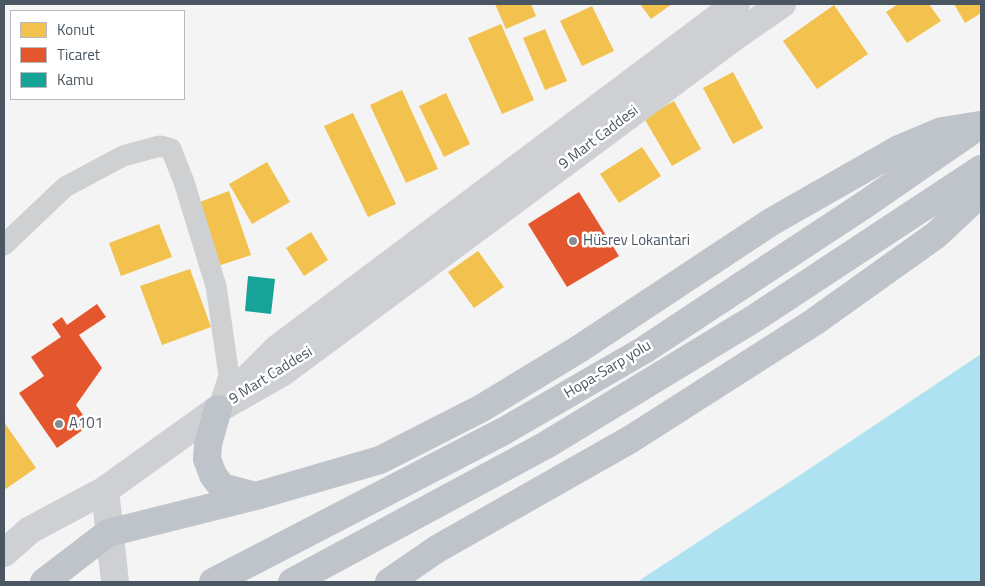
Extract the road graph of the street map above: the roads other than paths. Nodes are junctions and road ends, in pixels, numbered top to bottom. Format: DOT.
graph roads {
  1 [pos="736,4"];
  2 [pos="782,4"];
  3 [pos="980,125"];
  4 [pos="981,168"];
  5 [pos="981,186"];
  6 [pos="4,245"];
  7 [pos="218,409"];
  8 [pos="105,490"];
  9 [pos="256,496"];
  10 [pos="108,533"];
  11 [pos="4,553"];
  12 [pos="44,582"];
  13 [pos="115,582"];
  14 [pos="214,582"];
  15 [pos="292,582"];
  16 [pos="389,582"];
  1 -- 7 [label="main road, 9 Mart Caddesi"];
  2 -- 7 [label="main road, 9 Mart Caddesi"];
  3 -- 9 [label="highway"];
  3 -- 14 [label="highway, Hopa-Sarp yolu"];
  4 -- 15 [label="highway"];
  5 -- 16 [label="highway"];
  6 -- 7 [label="street"];
  7 -- 8 [label="main road"];
  7 -- 9 [label="highway"];
  8 -- 10 [label="main road"];
  8 -- 11 [label="main road"];
  9 -- 10 [label="highway"];
  10 -- 12 [label="highway"];
  10 -- 13 [label="main road"];
}
